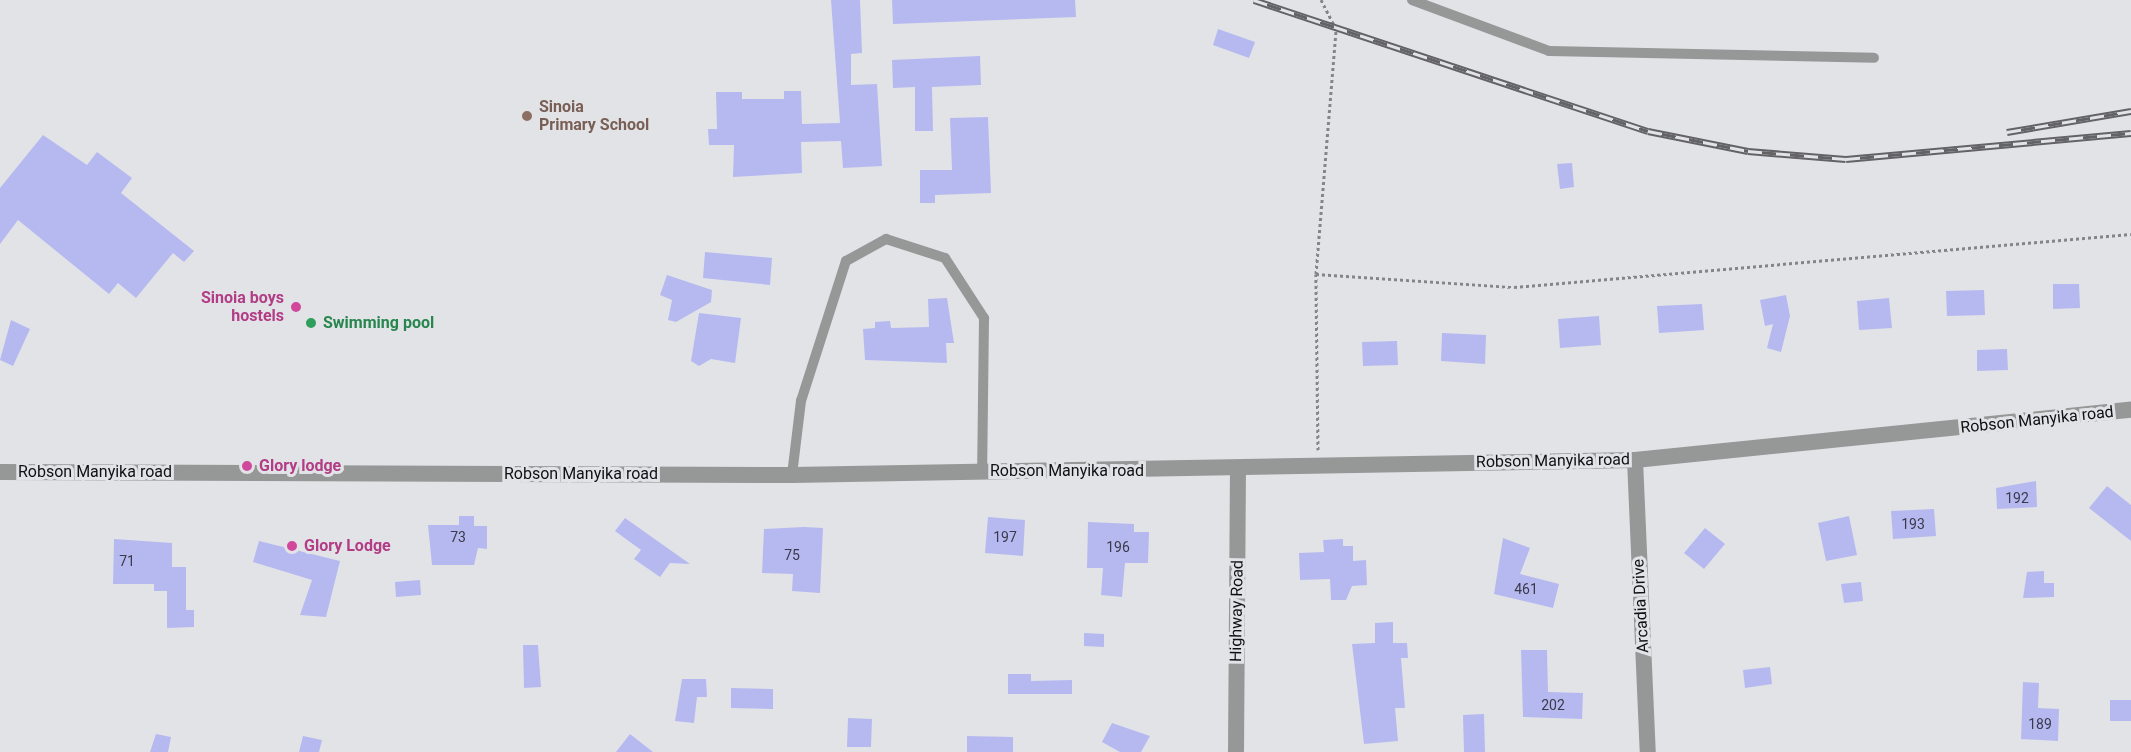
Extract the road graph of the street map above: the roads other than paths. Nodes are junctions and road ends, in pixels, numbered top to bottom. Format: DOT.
graph roads {
  1 [pos="1412,0"];
  2 [pos="1874,58"];
  3 [pos="2131,410"];
  4 [pos="1635,460"];
  5 [pos="1238,471"];
  6 [pos="0,472"];
  7 [pos="982,472"];
  8 [pos="792,475"];
  9 [pos="1236,752"];
  10 [pos="1648,752"];
  1 -- 2 [label="lane"];
  3 -- 4 [label="street, Robson Manyika road"];
  4 -- 5 [label="street, Robson Manyika road"];
  4 -- 10 [label="street, Arcadia Drive"];
  5 -- 7 [label="street, Robson Manyika road"];
  5 -- 9 [label="street, Highway Road"];
  6 -- 8 [label="street, Robson Manyika road"];
  7 -- 8 [label="street, Robson Manyika road"];
  7 -- 8 [label="lane"];
}
